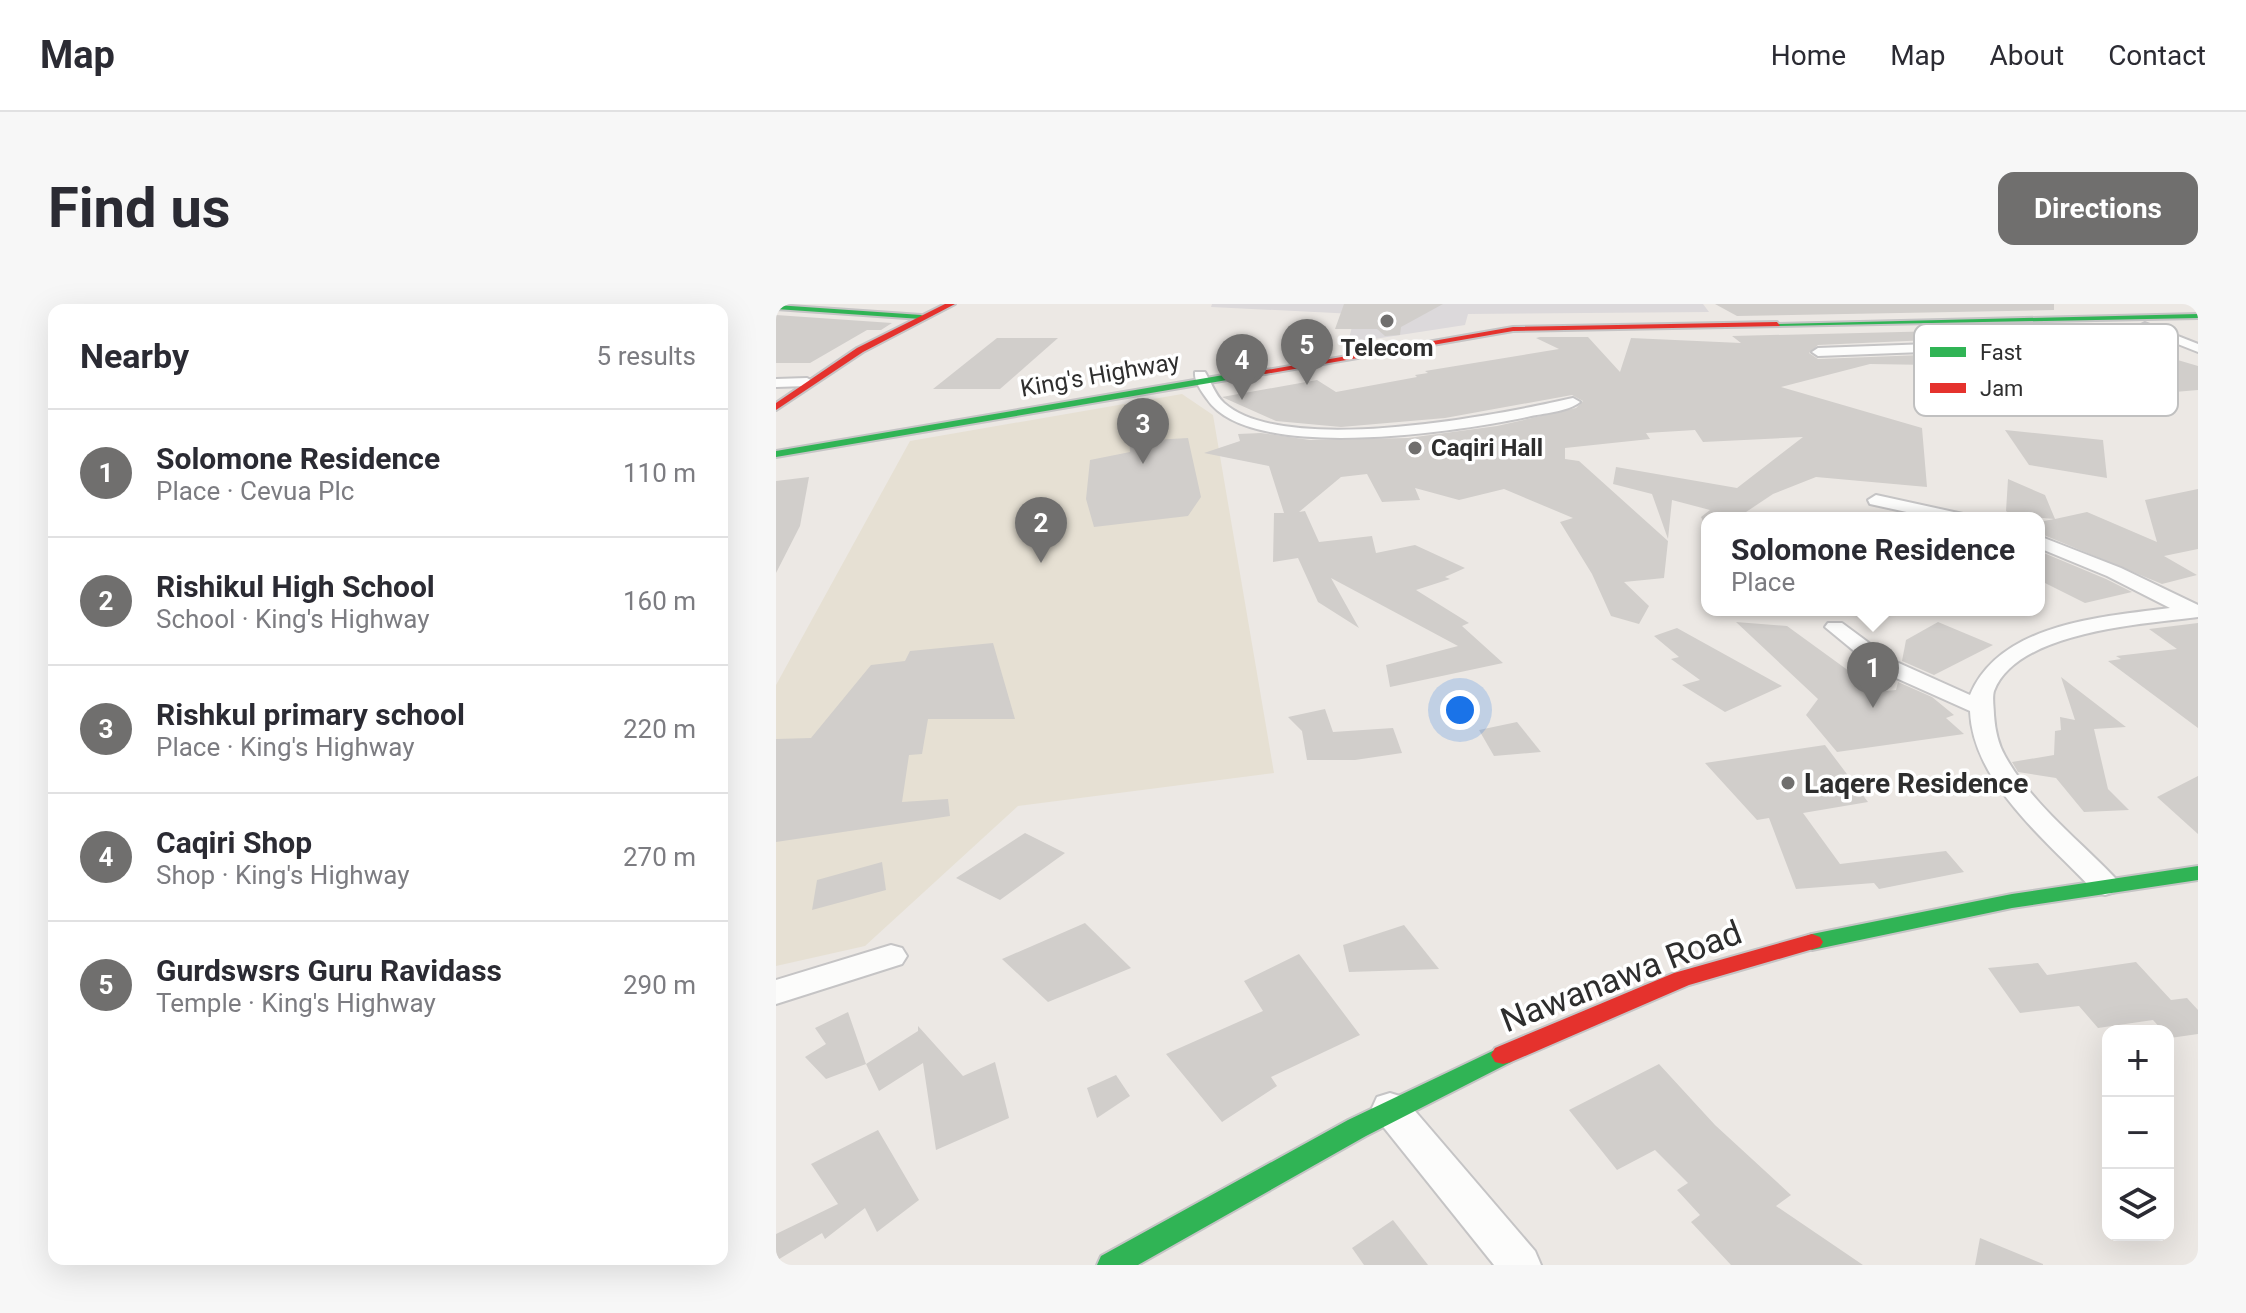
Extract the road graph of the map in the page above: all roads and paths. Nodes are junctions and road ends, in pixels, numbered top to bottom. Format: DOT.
graph roads {
  1 [pos="951,304"];
  2 [pos="776,307"];
  3 [pos="2198,313"];
  4 [pos="2118,316"];
  5 [pos="921,317"];
  6 [pos="2138,324"];
  7 [pos="1914,349"];
  8 [pos="1818,352"];
  9 [pos="1201,378"];
  10 [pos="807,382"];
  11 [pos="776,383"];
  12 [pos="1573,402"];
  13 [pos="776,407"];
  14 [pos="776,444"];
  15 [pos="776,454"];
  16 [pos="1876,500"];
  17 [pos="1930,512"];
  18 [pos="2045,543"];
  19 [pos="2195,612"];
  20 [pos="1835,627"];
  21 [pos="1977,706"];
  22 [pos="2198,873"];
  23 [pos="2105,885"];
  24 [pos="891,956"];
  25 [pos="776,992"];
  26 [pos="1390,1108"];
  27 [pos="1111,1265"];
  28 [pos="1520,1265"];
  1 -- 5 [label="main road"];
  2 -- 5 [label="main road"];
  3 -- 4 [label="main road, King's Highway"];
  4 -- 6 [label="street"];
  4 -- 9 [label="main road, King's Highway"];
  5 -- 10 [label="main road"];
  7 -- 8 [label="street"];
  9 -- 12 [label="street"];
  9 -- 14 [label="main road, King's Highway"];
  9 -- 15 [label="main road, King's Highway"];
  10 -- 11 [label="street"];
  10 -- 13 [label="main road"];
  16 -- 17 [label="street"];
  18 -- 19 [label="street"];
  19 -- 21 [label="street"];
  20 -- 21 [label="street"];
  21 -- 23 [label="street"];
  22 -- 23 [label="main road, Nawanawa Road"];
  23 -- 26 [label="main road, Nawanawa Road"];
  24 -- 25 [label="street"];
  26 -- 27 [label="main road, Nawanawa Road"];
  26 -- 28 [label="street"];
}
